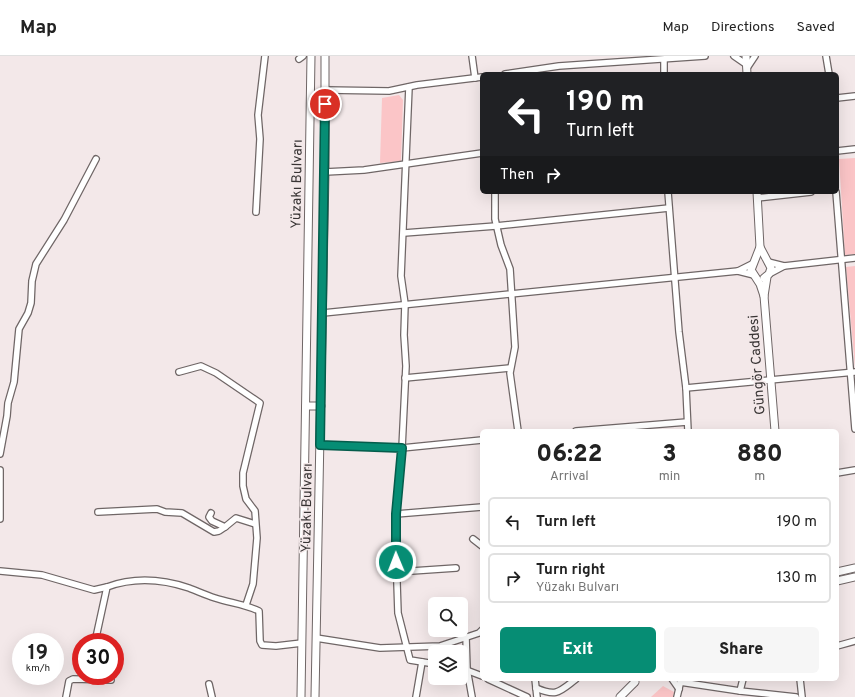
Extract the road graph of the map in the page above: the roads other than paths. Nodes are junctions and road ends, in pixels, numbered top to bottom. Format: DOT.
graph roads {
  1 [pos="265,56"];
  2 [pos="311,56"];
  3 [pos="325,56"];
  4 [pos="472,56"];
  5 [pos="705,56"];
  6 [pos="734,56"];
  7 [pos="746,56"];
  8 [pos="755,56"];
  9 [pos="826,56"];
  10 [pos="628,59"];
  11 [pos="664,60"];
  12 [pos="747,69"];
  13 [pos="519,72"];
  14 [pos="664,72"];
  15 [pos="829,72"];
  16 [pos="480,77"];
  17 [pos="475,78"];
  18 [pos="410,87"];
  19 [pos="325,90"];
  20 [pos="855,96"];
  21 [pos="839,98"];
  22 [pos="855,149"];
  23 [pos="839,151"];
  24 [pos="480,153"];
  25 [pos="96,159"];
  26 [pos="405,165"];
  27 [pos="325,172"];
  28 [pos="495,194"];
  29 [pos="668,194"];
  30 [pos="775,194"];
  31 [pos="836,194"];
  32 [pos="757,195"];
  33 [pos="668,208"];
  34 [pos="256,212"];
  35 [pos="496,226"];
  36 [pos="404,233"];
  37 [pos="760,247"];
  38 [pos="855,258"];
  39 [pos="842,259"];
  40 [pos="767,261"];
  41 [pos="754,262"];
  42 [pos="784,266"];
  43 [pos="738,271"];
  44 [pos="768,275"];
  45 [pos="756,276"];
  46 [pos="676,277"];
  47 [pos="512,295"];
  48 [pos="764,296"];
  49 [pos="405,304"];
  50 [pos="323,313"];
  51 [pos="510,368"];
  52 [pos="179,372"];
  53 [pos="853,372"];
  54 [pos="405,378"];
  55 [pos="770,380"];
  56 [pos="686,388"];
  57 [pos="306,406"];
  58 [pos="321,406"];
  59 [pos="687,422"];
  60 [pos="518,429"];
  61 [pos="601,429"];
  62 [pos="688,429"];
  63 [pos="775,429"];
  64 [pos="855,429"];
  65 [pos="480,440"];
  66 [pos="320,445"];
  67 [pos="402,448"];
  68 [pos="0,454"];
  69 [pos="0,470"];
  70 [pos="855,470"];
  71 [pos="839,473"];
  72 [pos="480,507"];
  73 [pos="98,512"];
  74 [pos="211,513"];
  75 [pos="396,514"];
  76 [pos="0,519"];
  77 [pos="255,524"];
  78 [pos="225,527"];
  79 [pos="473,539"];
  80 [pos="480,544"];
  81 [pos="456,568"];
  82 [pos="855,568"];
  83 [pos="0,571"];
  84 [pos="397,572"];
  85 [pos="839,572"];
  86 [pos="855,577"];
  87 [pos="839,581"];
  88 [pos="107,587"];
  89 [pos="246,605"];
  90 [pos="480,632"];
  91 [pos="97,633"];
  92 [pos="468,636"];
  93 [pos="466,637"];
  94 [pos="316,638"];
  95 [pos="855,642"];
  96 [pos="302,643"];
  97 [pos="466,645"];
  98 [pos="407,646"];
  99 [pos="839,646"];
  100 [pos="422,662"];
  101 [pos="428,663"];
  102 [pos="468,671"];
  103 [pos="480,675"];
  104 [pos="72,680"];
  105 [pos="492,681"];
  106 [pos="535,681"];
  107 [pos="573,681"];
  108 [pos="637,681"];
  109 [pos="673,681"];
  110 [pos="680,681"];
  111 [pos="685,681"];
  112 [pos="742,681"];
  113 [pos="800,681"];
  114 [pos="468,683"];
  115 [pos="209,684"];
  116 [pos="536,688"];
  117 [pos="679,690"];
  118 [pos="740,691"];
  119 [pos="66,697"];
  120 [pos="212,697"];
  121 [pos="301,697"];
  122 [pos="315,697"];
  123 [pos="416,697"];
  124 [pos="472,697"];
  125 [pos="527,697"];
  126 [pos="537,697"];
  127 [pos="620,697"];
  128 [pos="677,697"];
  129 [pos="796,697"];
  130 [pos="802,697"];
  1 -- 34 [label="street"];
  2 -- 57 [label="main road, Yüzakı Bulvarı"];
  3 -- 19 [label="main road, Yüzakı Bulvarı"];
  4 -- 17 [label="street"];
  5 -- 11 [label="street"];
  6 -- 12 [label="street"];
  7 -- 12 [label="main road"];
  8 -- 12 [label="street"];
  9 -- 15 [label="street"];
  10 -- 11 [label="street"];
  10 -- 13 [label="street"];
  11 -- 14 [label="street"];
  16 -- 17 [label="street"];
  17 -- 18 [label="street"];
  18 -- 19 [label="street"];
  18 -- 26 [label="street"];
  19 -- 27 [label="main road, Yüzakı Bulvarı"];
  20 -- 21 [label="street"];
  22 -- 23 [label="street"];
  24 -- 26 [label="street"];
  25 -- 68 [label="street"];
  26 -- 27 [label="street"];
  26 -- 36 [label="street"];
  27 -- 50 [label="main road, Yüzakı Bulvarı"];
  28 -- 35 [label="street"];
  29 -- 33 [label="street"];
  30 -- 32 [label="street"];
  31 -- 39 [label="street"];
  32 -- 37 [label="main road"];
  33 -- 35 [label="street"];
  33 -- 46 [label="street"];
  35 -- 36 [label="street"];
  35 -- 47 [label="street"];
  36 -- 49 [label="street"];
  37 -- 40 [label="main road"];
  37 -- 41 [label="main road"];
  38 -- 39 [label="street"];
  39 -- 42 [label="street"];
  39 -- 53 [label="street"];
  40 -- 41 [label="main road"];
  40 -- 42 [label="street"];
  40 -- 44 [label="main road"];
  41 -- 43 [label="street"];
  41 -- 45 [label="main road"];
  42 -- 44 [label="street"];
  43 -- 45 [label="street"];
  43 -- 46 [label="street"];
  44 -- 45 [label="main road"];
  44 -- 48 [label="main road"];
  45 -- 48 [label="main road"];
  46 -- 47 [label="street"];
  46 -- 56 [label="street"];
  47 -- 49 [label="street"];
  47 -- 51 [label="street"];
  48 -- 55 [label="main road, Güngör Caddesi"];
  49 -- 50 [label="street"];
  49 -- 54 [label="street"];
  50 -- 58 [label="main road, Yüzakı Bulvarı"];
  51 -- 54 [label="street"];
  51 -- 60 [label="street"];
  52 -- 77 [label="street"];
  53 -- 55 [label="street"];
  53 -- 64 [label="street"];
  54 -- 67 [label="street"];
  55 -- 56 [label="street"];
  55 -- 63 [label="main road, Güngör Caddesi"];
  56 -- 59 [label="street"];
  57 -- 58 [label="main road"];
  57 -- 96 [label="main road, Yüzakı Bulvarı"];
  58 -- 66 [label="main road, Yüzakı Bulvarı"];
  59 -- 61 [label="street"];
  59 -- 62 [label="street"];
  65 -- 67 [label="street"];
  66 -- 67 [label="street"];
  66 -- 94 [label="main road, Yüzakı Bulvarı"];
  67 -- 75 [label="street"];
  69 -- 76 [label="street"];
  70 -- 71 [label="street"];
  72 -- 75 [label="street"];
  73 -- 78 [label="street"];
  74 -- 78 [label="street"];
  75 -- 84 [label="street"];
  77 -- 78 [label="street"];
  77 -- 89 [label="street"];
  79 -- 80 [label="street"];
  81 -- 84 [label="street"];
  82 -- 85 [label="main road"];
  83 -- 88 [label="street"];
  84 -- 98 [label="street"];
  86 -- 87 [label="main road"];
  88 -- 89 [label="street"];
  88 -- 91 [label="street"];
  89 -- 96 [label="street"];
  90 -- 92 [label="street"];
  93 -- 97 [label="street"];
  93 -- 98 [label="street"];
  94 -- 98 [label="street"];
  94 -- 122 [label="main road, Yüzakı Bulvarı"];
  95 -- 99 [label="street"];
  96 -- 121 [label="main road, Yüzakı Bulvarı"];
  98 -- 100 [label="street"];
  100 -- 101 [label="street"];
  100 -- 123 [label="street"];
  102 -- 103 [label="street"];
  104 -- 119 [label="street"];
  105 -- 125 [label="street"];
  106 -- 116 [label="street"];
  107 -- 116 [label="street"];
  108 -- 127 [label="main road"];
  109 -- 117 [label="street"];
  110 -- 117 [label="street"];
  111 -- 118 [label="street"];
  112 -- 118 [label="street"];
  113 -- 130 [label="street"];
  114 -- 124 [label="street"];
  115 -- 120 [label="street"];
  116 -- 126 [label="street"];
  117 -- 128 [label="street"];
  118 -- 129 [label="street"];
}
